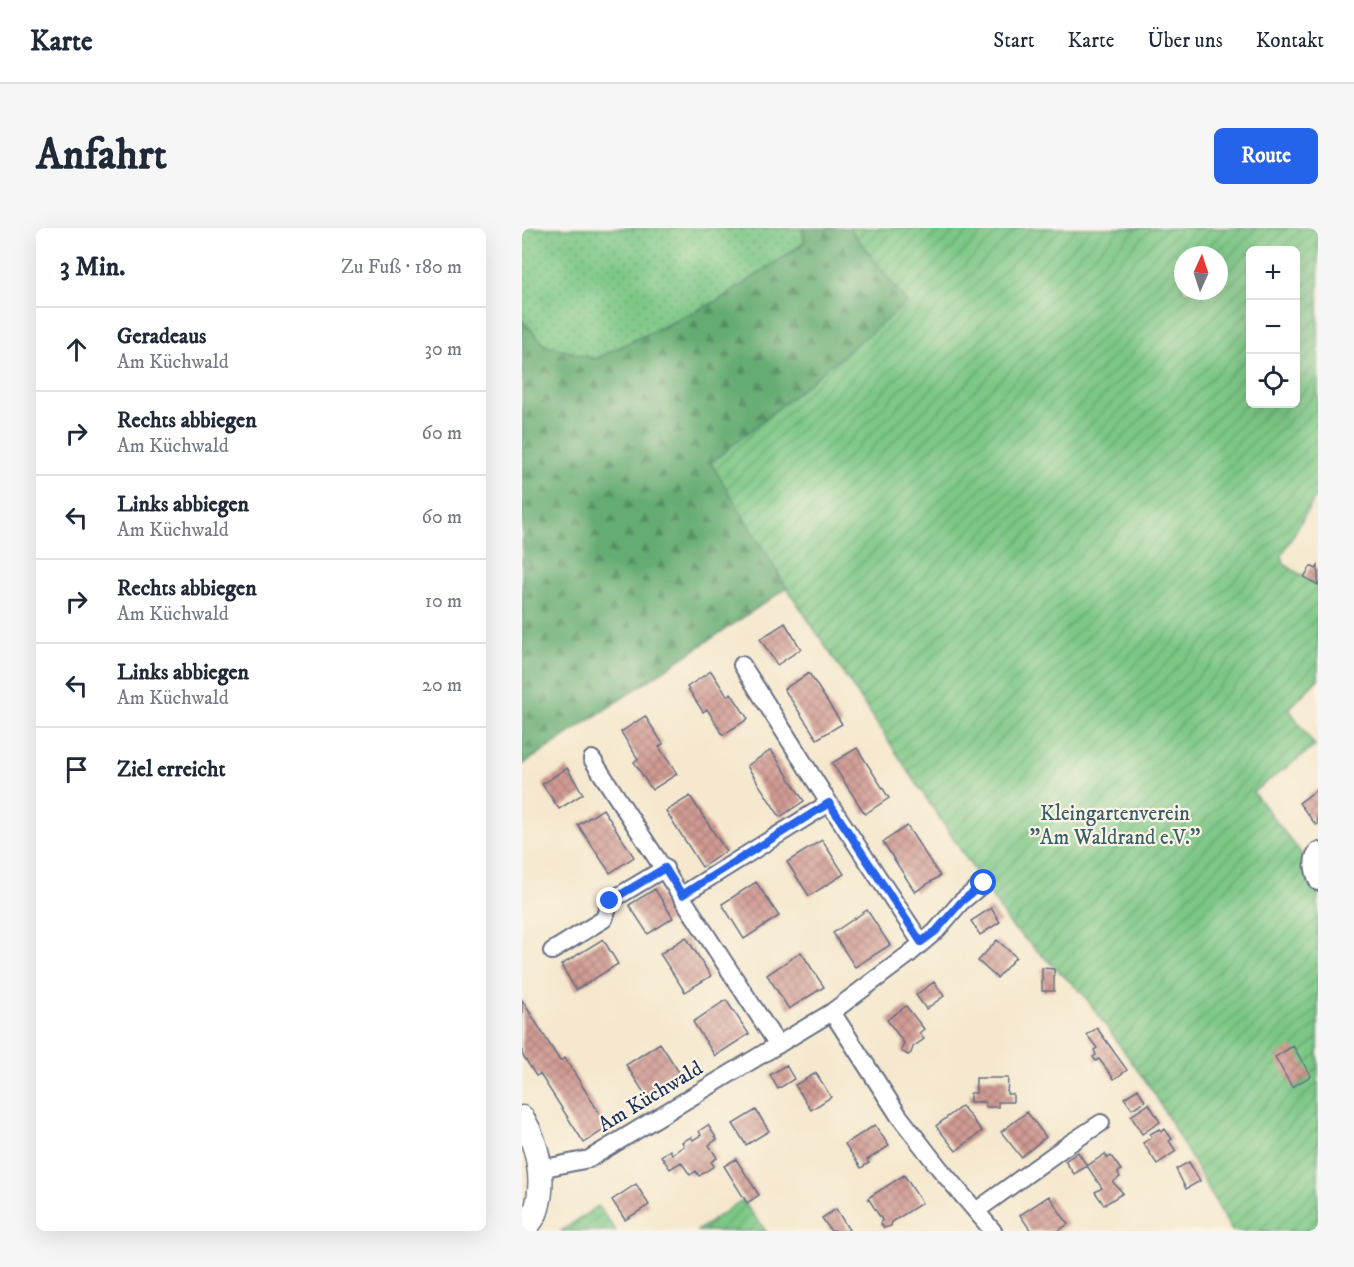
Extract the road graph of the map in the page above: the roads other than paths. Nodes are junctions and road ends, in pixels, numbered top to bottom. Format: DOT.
graph roads {
  1 [pos="742,665"];
  2 [pos="592,759"];
  3 [pos="829,803"];
  4 [pos="1316,852"];
  5 [pos="665,868"];
  6 [pos="1318,882"];
  7 [pos="984,883"];
  8 [pos="682,895"];
  9 [pos="921,942"];
  10 [pos="552,951"];
  11 [pos="832,1012"];
  12 [pos="778,1045"];
  13 [pos="522,1118"];
  14 [pos="1101,1123"];
  15 [pos="540,1169"];
  16 [pos="976,1211"];
  17 [pos="523,1231"];
  18 [pos="993,1231"];
  1 -- 3 [label="street"];
  2 -- 5 [label="street"];
  3 -- 8 [label="street"];
  3 -- 9 [label="street"];
  4 -- 6 [label="street"];
  5 -- 8 [label="street"];
  5 -- 10 [label="street"];
  7 -- 9 [label="street, Am Küchwald"];
  8 -- 12 [label="street"];
  9 -- 11 [label="street, Am Küchwald"];
  11 -- 12 [label="street, Am Küchwald"];
  11 -- 16 [label="street"];
  12 -- 15 [label="street, Am Küchwald"];
  13 -- 15 [label="street"];
  14 -- 16 [label="street"];
  15 -- 17 [label="street"];
  16 -- 18 [label="street"];
}
